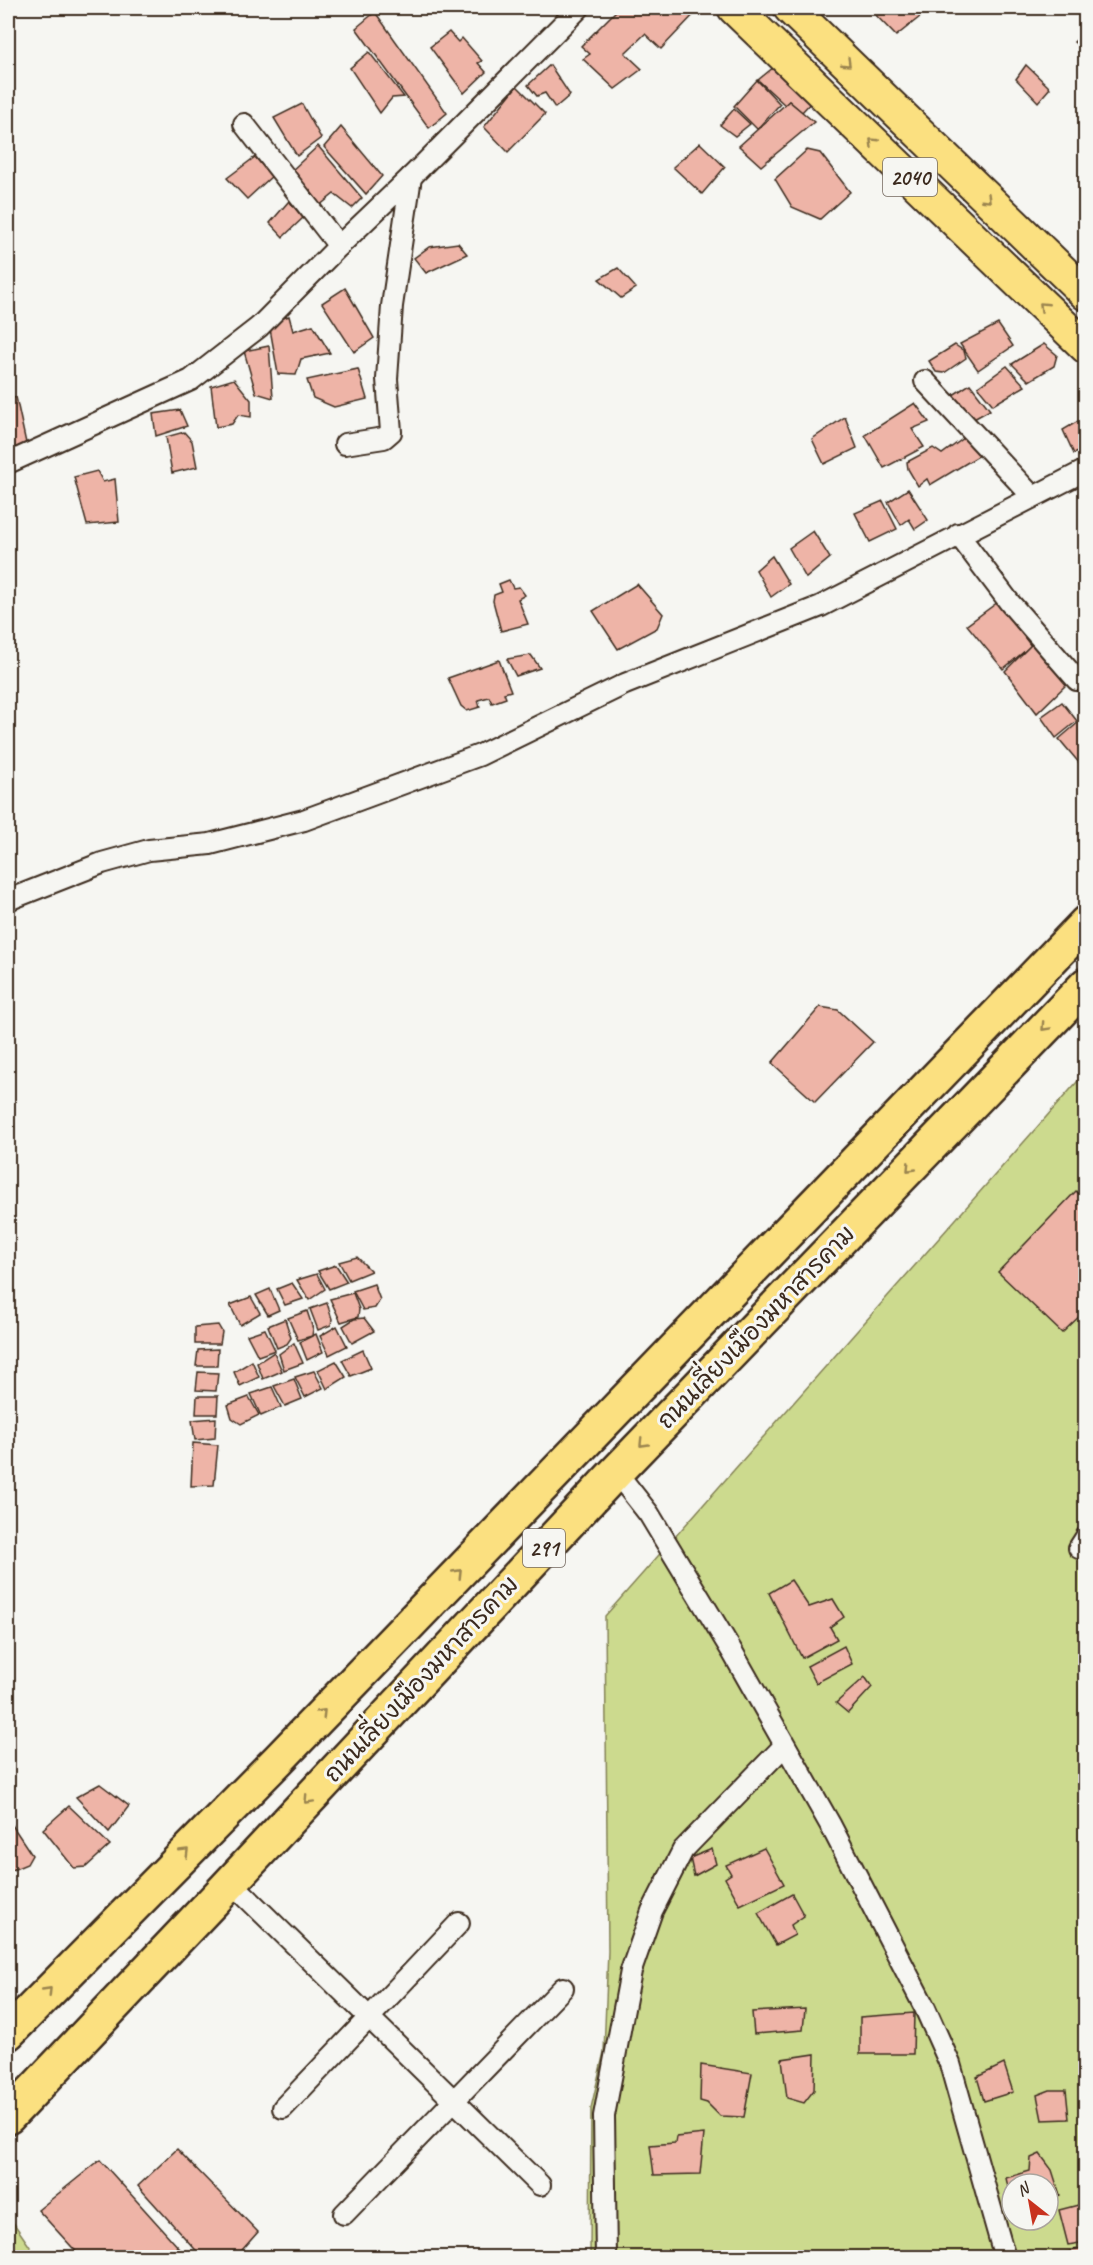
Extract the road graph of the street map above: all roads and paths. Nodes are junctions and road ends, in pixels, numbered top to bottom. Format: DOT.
graph roads {
  1 [pos="579,8"];
  2 [pos="734,8"];
  3 [pos="800,18"];
  4 [pos="784,56"];
  5 [pos="244,124"];
  6 [pos="411,177"];
  7 [pos="339,246"];
  8 [pos="1086,294"];
  9 [pos="1086,347"];
  10 [pos="925,381"];
  11 [pos="345,444"];
  12 [pos="8,463"];
  13 [pos="1086,470"];
  14 [pos="1032,496"];
  15 [pos="958,534"];
  16 [pos="1077,680"];
  17 [pos="8,900"];
  18 [pos="1086,923"];
  19 [pos="1086,985"];
  20 [pos="616,1472"];
  21 [pos="784,1746"];
  22 [pos="231,1882"];
  23 [pos="459,1923"];
  24 [pos="563,1988"];
  25 [pos="370,2018"];
  26 [pos="8,2033"];
  27 [pos="453,2100"];
  28 [pos="283,2108"];
  29 [pos="8,2116"];
  30 [pos="540,2185"];
  31 [pos="344,2214"];
  32 [pos="606,2258"];
  33 [pos="1005,2258"];
  1 -- 6 [label="street"];
  2 -- 4 [label="main road, 2040"];
  3 -- 4 [label="main road"];
  3 -- 8 [label="main road, 2040, one-way"];
  9 -- 4 [label="main road, 2040, one-way"];
  5 -- 7 [label="street"];
  6 -- 7 [label="street"];
  6 -- 11 [label="street"];
  7 -- 12 [label="street"];
  10 -- 14 [label="street"];
  13 -- 14 [label="street"];
  14 -- 15 [label="street"];
  15 -- 16 [label="street"];
  15 -- 17 [label="street"];
  26 -- 18 [label="highway, ถนนเลี่ยงเมืองมหาสารคาม / 291, one-way"];
  19 -- 20 [label="highway, ถนนเลี่ยงเมืองมหาสารคาม / 291, one-way"];
  20 -- 21 [label="street"];
  20 -- 22 [label="highway, ถนนเลี่ยงเมืองมหาสารคาม / 291, one-way"];
  21 -- 32 [label="street"];
  21 -- 33 [label="street"];
  22 -- 25 [label="street"];
  22 -- 29 [label="highway, ถนนเลี่ยงเมืองมหาสารคาม / 291"];
  23 -- 25 [label="street"];
  24 -- 27 [label="street"];
  25 -- 27 [label="street"];
  25 -- 28 [label="street"];
  27 -- 30 [label="street"];
  27 -- 31 [label="street"];
}
